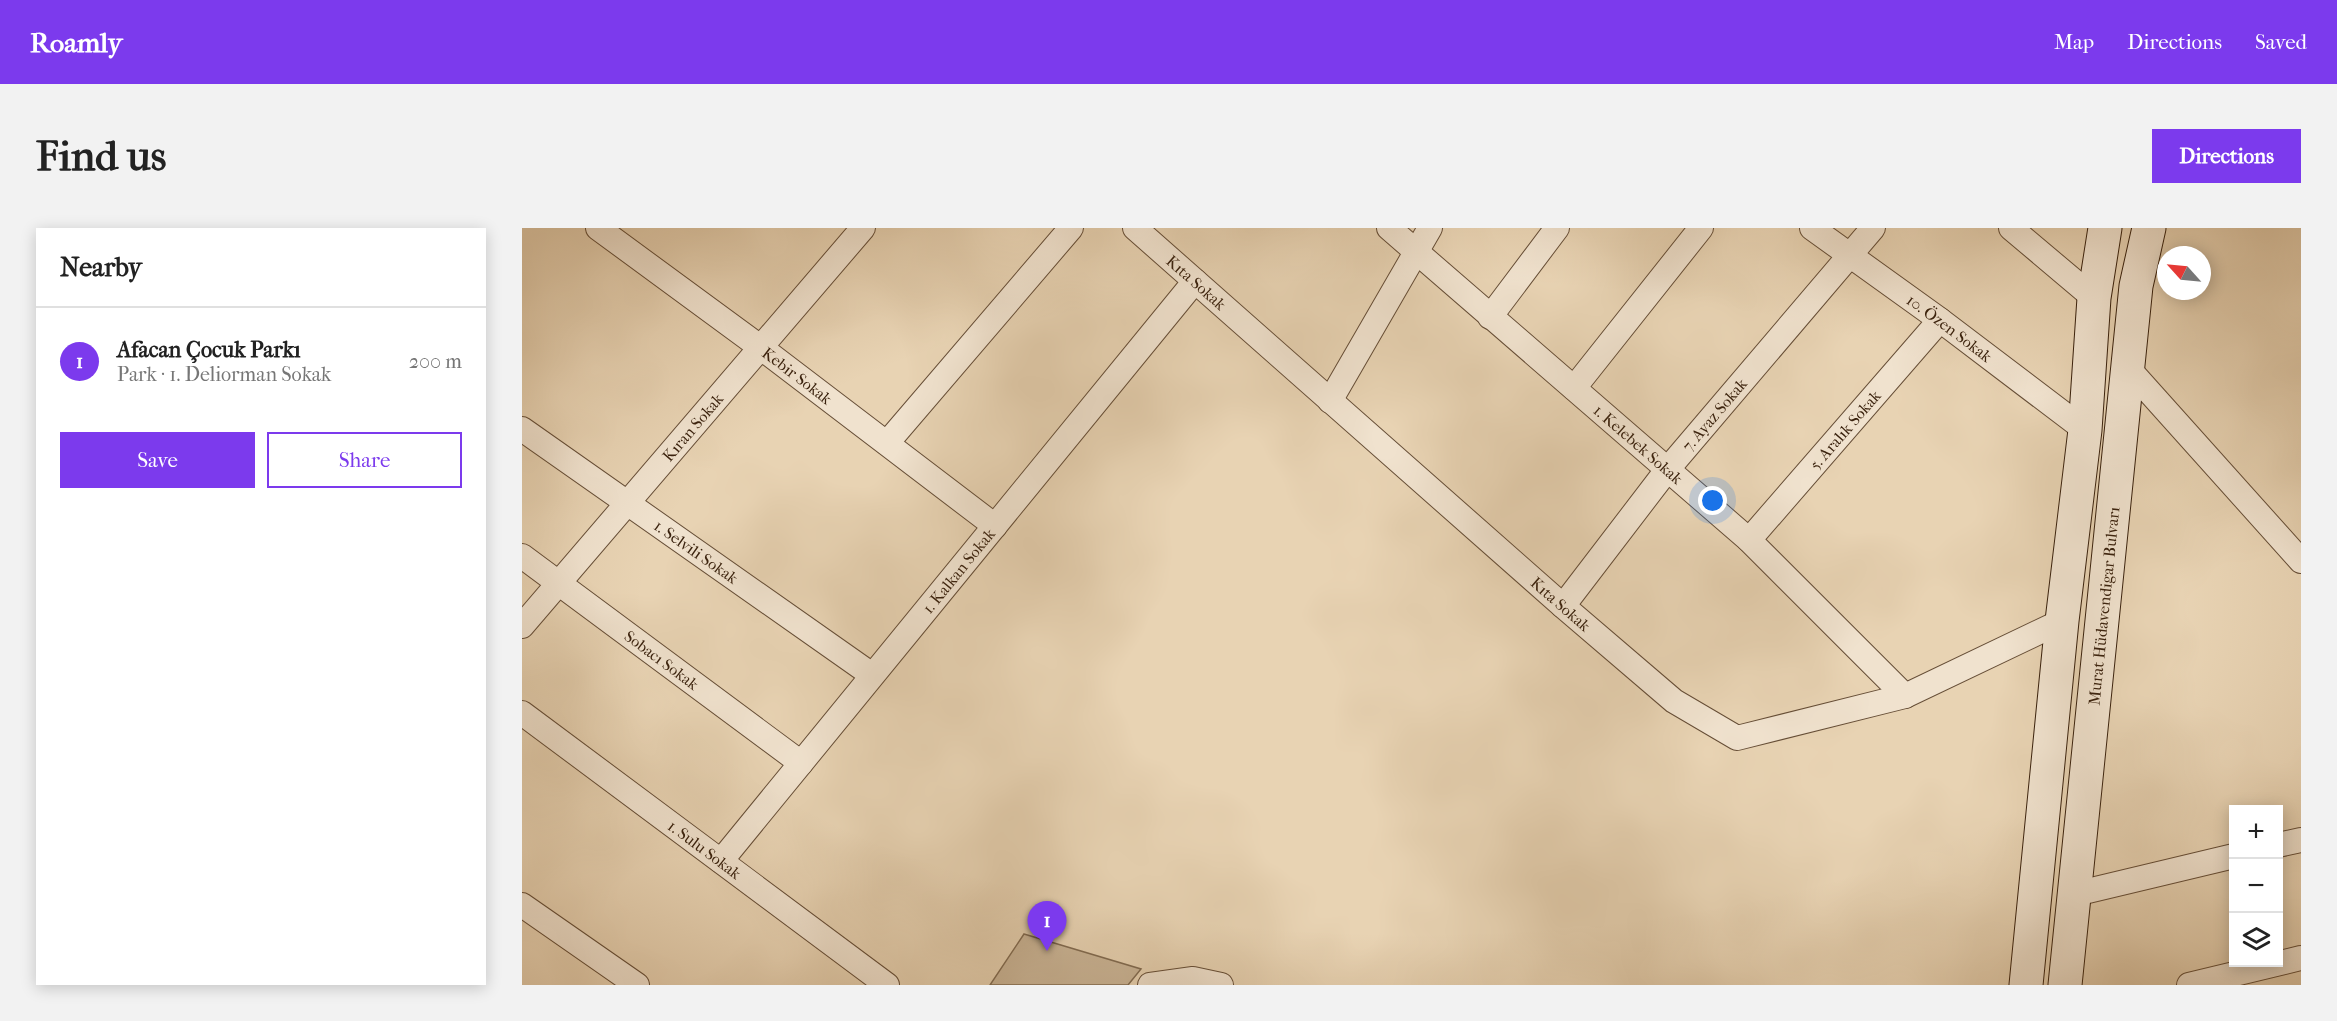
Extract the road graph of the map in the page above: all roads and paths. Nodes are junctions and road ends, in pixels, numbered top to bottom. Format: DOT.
graph roads {
  1 [pos="863,228"];
  2 [pos="1071,228"];
  3 [pos="1135,228"];
  4 [pos="1389,228"];
  5 [pos="1430,228"];
  6 [pos="1557,228"];
  7 [pos="1701,228"];
  8 [pos="1812,228"];
  9 [pos="1873,228"];
  10 [pos="2011,228"];
  11 [pos="2105,228"];
  12 [pos="2149,228"];
  13 [pos="607,230"];
  14 [pos="1415,251"];
  15 [pos="1851,255"];
  16 [pos="1195,281"];
  17 [pos="2094,298"];
  18 [pos="1490,316"];
  19 [pos="1940,320"];
  20 [pos="760,347"];
  21 [pos="2128,368"];
  22 [pos="1574,388"];
  23 [pos="1330,401"];
  24 [pos="522,429"];
  25 [pos="2085,430"];
  26 [pos="887,443"];
  27 [pos="1667,470"];
  28 [pos="627,503"];
  29 [pos="995,526"];
  30 [pos="1749,540"];
  31 [pos="522,556"];
  32 [pos="2301,561"];
  33 [pos="559,583"];
  34 [pos="1563,606"];
  35 [pos="2062,621"];
  36 [pos="522,626"];
  37 [pos="872,675"];
  38 [pos="1905,696"];
  39 [pos="522,713"];
  40 [pos="801,763"];
  41 [pos="2301,840"];
  42 [pos="2283,845"];
  43 [pos="2229,857"];
  44 [pos="721,861"];
  45 [pos="2075,894"];
  46 [pos="522,905"];
  47 [pos="2301,958"];
  48 [pos="1193,982"];
  49 [pos="637,985"];
  50 [pos="887,985"];
  51 [pos="1150,985"];
  52 [pos="1221,985"];
  53 [pos="2026,985"];
  54 [pos="2065,985"];
  55 [pos="2189,985"];
  1 -- 20 [label="street, Kıran Sokak"];
  2 -- 26 [label="street"];
  3 -- 16 [label="street, Kıta Sokak"];
  4 -- 14 [label="street, 1. Kelebek Sokak"];
  5 -- 14 [label="street"];
  6 -- 18 [label="street"];
  7 -- 22 [label="street"];
  8 -- 15 [label="street, 10. Özen Sokak"];
  9 -- 15 [label="street, 7. Ayaz Sokak"];
  10 -- 17 [label="street"];
  11 -- 17 [label="main road"];
  12 -- 21 [label="main road, Murat Hüdavendigar Bulvarı"];
  13 -- 20 [label="street, Kebir Sokak"];
  14 -- 18 [label="street, 1. Kelebek Sokak"];
  14 -- 23 [label="street"];
  15 -- 19 [label="street, 10. Özen Sokak"];
  15 -- 27 [label="street, 7. Ayaz Sokak"];
  16 -- 23 [label="street, Kıta Sokak"];
  16 -- 29 [label="street, 1. Kalkan Sokak"];
  17 -- 25 [label="main road"];
  18 -- 22 [label="street, 1. Kelebek Sokak"];
  19 -- 25 [label="street, 10. Özen Sokak"];
  19 -- 30 [label="street, 5. Aralık Sokak"];
  20 -- 26 [label="street, Kebir Sokak"];
  20 -- 28 [label="street, Kıran Sokak"];
  21 -- 32 [label="street"];
  21 -- 45 [label="main road, Murat Hüdavendigar Bulvarı"];
  22 -- 27 [label="street, 1. Kelebek Sokak"];
  23 -- 34 [label="street, Kıta Sokak"];
  24 -- 28 [label="street, 1. Selvili Sokak"];
  25 -- 35 [label="main road"];
  26 -- 29 [label="street, Kebir Sokak"];
  27 -- 30 [label="street, 1. Kelebek Sokak"];
  27 -- 34 [label="street, 7. Ayaz Sokak"];
  28 -- 33 [label="street, Kıran Sokak"];
  28 -- 37 [label="street, 1. Selvili Sokak"];
  29 -- 37 [label="street, 1. Kalkan Sokak"];
  30 -- 38 [label="street, 1. Kelebek Sokak"];
  31 -- 33 [label="street, Sobacı Sokak"];
  33 -- 36 [label="street, Kıran Sokak"];
  33 -- 40 [label="street, Sobacı Sokak"];
  34 -- 38 [label="street, Kıta Sokak"];
  35 -- 38 [label="street, Kıta Sokak"];
  35 -- 53 [label="main road"];
  37 -- 40 [label="street, 1. Kalkan Sokak"];
  39 -- 44 [label="street, 1. Sulu Sokak"];
  40 -- 44 [label="street, 1. Kalkan Sokak"];
  41 -- 42 [label="street"];
  43 -- 45 [label="street"];
  44 -- 50 [label="street, 1. Sulu Sokak"];
  45 -- 54 [label="main road, Murat Hüdavendigar Bulvarı"];
  46 -- 49 [label="street"];
  47 -- 55 [label="street"];
  48 -- 51 [label="street"];
  48 -- 52 [label="street"];
}
